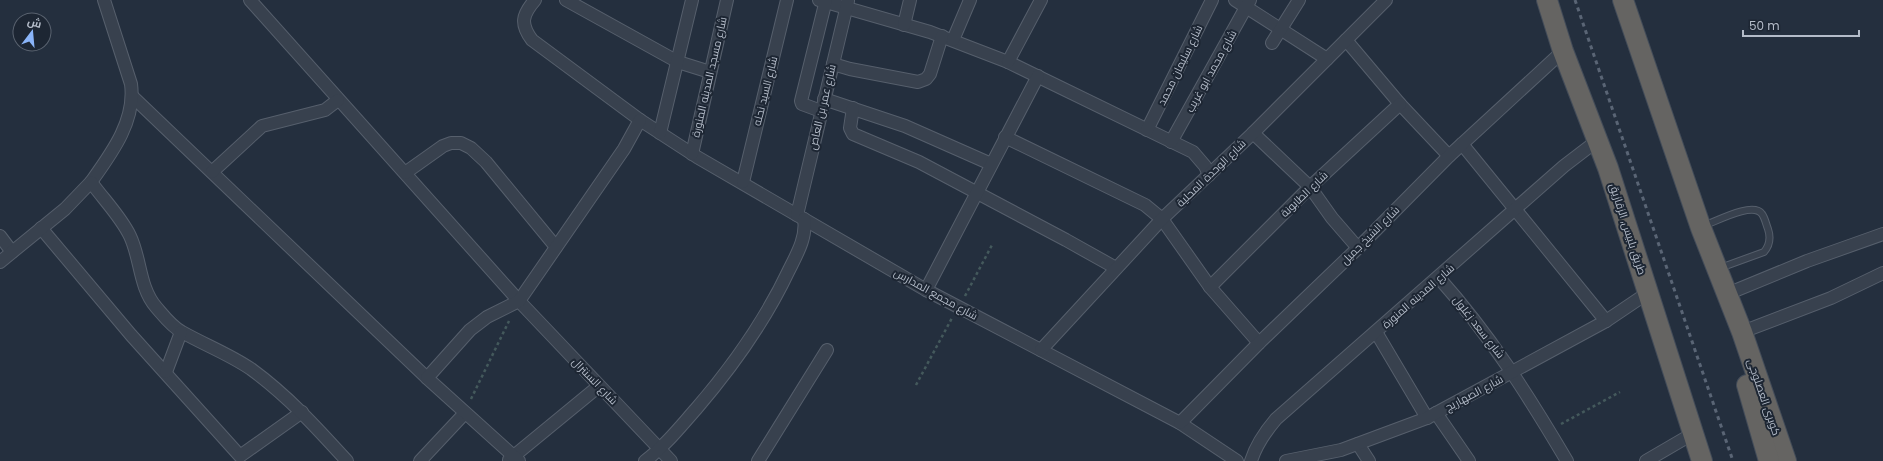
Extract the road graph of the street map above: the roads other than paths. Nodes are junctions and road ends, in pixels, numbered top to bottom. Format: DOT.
graph roads {
  1 [pos="250,0"];
  2 [pos="534,0"];
  3 [pos="566,0"];
  4 [pos="692,0"];
  5 [pos="727,0"];
  6 [pos="787,0"];
  7 [pos="910,0"];
  8 [pos="970,0"];
  9 [pos="1041,0"];
  10 [pos="1212,0"];
  11 [pos="1235,0"];
  12 [pos="1299,0"];
  13 [pos="1386,0"];
  14 [pos="1547,0"];
  15 [pos="1623,0"];
  16 [pos="106,1"];
  17 [pos="824,1"];
  18 [pos="847,4"];
  19 [pos="1248,4"];
  20 [pos="904,25"];
  21 [pos="1280,29"];
  22 [pos="948,38"];
  23 [pos="1346,40"];
  24 [pos="1272,43"];
  25 [pos="1563,51"];
  26 [pos="1327,59"];
  27 [pos="678,62"];
  28 [pos="1008,62"];
  29 [pos="833,64"];
  30 [pos="710,72"];
  31 [pos="1038,76"];
  32 [pos="133,97"];
  33 [pos="338,100"];
  34 [pos="1400,104"];
  35 [pos="823,105"];
  36 [pos="854,108"];
  37 [pos="640,120"];
  38 [pos="1148,130"];
  39 [pos="660,133"];
  40 [pos="1253,133"];
  41 [pos="1005,137"];
  42 [pos="1598,140"];
  43 [pos="1171,142"];
  44 [pos="1462,144"];
  45 [pos="692,154"];
  46 [pos="1449,156"];
  47 [pos="991,164"];
  48 [pos="212,172"];
  49 [pos="406,173"];
  50 [pos="1209,175"];
  51 [pos="92,182"];
  52 [pos="743,182"];
  53 [pos="1310,187"];
  54 [pos="976,192"];
  55 [pos="1515,209"];
  56 [pos="800,217"];
  57 [pos="1162,220"];
  58 [pos="41,228"];
  59 [pos="1701,228"];
  60 [pos="1883,234"];
  61 [pos="0,236"];
  62 [pos="556,247"];
  63 [pos="1358,248"];
  64 [pos="12,252"];
  65 [pos="0,262"];
  66 [pos="1116,268"];
  67 [pos="1717,270"];
  68 [pos="1882,275"];
  69 [pos="1439,278"];
  70 [pos="1210,287"];
  71 [pos="926,290"];
  72 [pos="1649,292"];
  73 [pos="1727,294"];
  74 [pos="519,301"];
  75 [pos="1606,321"];
  76 [pos="181,332"];
  77 [pos="1376,332"];
  78 [pos="1742,332"];
  79 [pos="1259,343"];
  80 [pos="827,350"];
  81 [pos="1041,350"];
  82 [pos="166,372"];
  83 [pos="1513,372"];
  84 [pos="426,378"];
  85 [pos="599,386"];
  86 [pos="302,412"];
  87 [pos="465,413"];
  88 [pos="1432,416"];
  89 [pos="1180,424"];
  90 [pos="1694,433"];
  91 [pos="1358,444"];
  92 [pos="660,449"];
  93 [pos="242,459"];
  94 [pos="514,459"];
  95 [pos="347,461"];
  96 [pos="420,461"];
  97 [pos="646,461"];
  98 [pos="671,461"];
  99 [pos="758,461"];
  100 [pos="1237,461"];
  101 [pos="1251,461"];
  102 [pos="1286,461"];
  103 [pos="1369,461"];
  104 [pos="1469,461"];
  105 [pos="1567,461"];
  106 [pos="1646,461"];
  107 [pos="1702,461"];
  108 [pos="1769,461"];
  109 [pos="1786,461"];
  1 -- 33 [label="street, شارع السنترال"];
  2 -- 37 [label="street, شارع مجمع المدارس"];
  3 -- 27 [label="street"];
  4 -- 27 [label="street"];
  5 -- 30 [label="street, شارع مسجد المدينه المنورة"];
  6 -- 52 [label="street, شارع السيد نحله"];
  7 -- 20 [label="street"];
  8 -- 22 [label="street"];
  9 -- 28 [label="street"];
  10 -- 38 [label="street, شارع سليمان محمد"];
  11 -- 19 [label="street"];
  12 -- 21 [label="street"];
  13 -- 23 [label="street, شارع الوحدة المحلية"];
  14 -- 25 [label="highway, طريق بلبيس, الزقازيق"];
  15 -- 59 [label="highway"];
  16 -- 32 [label="street"];
  17 -- 18 [label="street"];
  17 -- 35 [label="street"];
  18 -- 20 [label="street"];
  18 -- 29 [label="street, شارع عمر بن العاص"];
  19 -- 21 [label="street"];
  19 -- 43 [label="street, شارع محمد ابو غريب"];
  20 -- 22 [label="street"];
  21 -- 24 [label="street"];
  21 -- 26 [label="street"];
  22 -- 28 [label="street"];
  22 -- 29 [label="street"];
  23 -- 26 [label="street, شارع الوحدة المحلية"];
  23 -- 34 [label="street"];
  25 -- 42 [label="highway, طريق بلبيس, الزقازيق"];
  25 -- 44 [label="street, شارع الشيخ جميل"];
  26 -- 40 [label="street, شارع الوحدة المحلية"];
  27 -- 30 [label="street"];
  27 -- 39 [label="street"];
  28 -- 31 [label="street"];
  29 -- 35 [label="street, شارع عمر بن العاص"];
  30 -- 45 [label="street, شارع مسجد المدينه المنورة"];
  31 -- 38 [label="street"];
  31 -- 41 [label="street"];
  32 -- 48 [label="street"];
  32 -- 51 [label="street"];
  33 -- 48 [label="street"];
  33 -- 49 [label="street, شارع السنترال"];
  34 -- 46 [label="street"];
  34 -- 53 [label="street, شارع الطابونة"];
  35 -- 36 [label="street"];
  35 -- 56 [label="street, شارع عمر بن العاص"];
  36 -- 47 [label="street"];
  36 -- 54 [label="street"];
  37 -- 39 [label="street, شارع مجمع المدارس"];
  37 -- 62 [label="street"];
  38 -- 43 [label="street"];
  39 -- 45 [label="street, شارع مجمع المدارس"];
  40 -- 50 [label="street, شارع الوحدة المحلية"];
  40 -- 53 [label="street"];
  41 -- 47 [label="street"];
  41 -- 57 [label="street"];
  42 -- 55 [label="street, شارع المدينه المنورة"];
  42 -- 72 [label="highway, طريق بلبيس, الزقازيق"];
  43 -- 50 [label="street"];
  44 -- 46 [label="street, شارع الشيخ جميل"];
  44 -- 55 [label="street"];
  45 -- 52 [label="street, شارع مجمع المدارس"];
  46 -- 63 [label="street, شارع الشيخ جميل"];
  47 -- 54 [label="street"];
  48 -- 84 [label="street"];
  49 -- 62 [label="street"];
  49 -- 74 [label="street, شارع السنترال"];
  50 -- 57 [label="street, شارع الوحدة المحلية"];
  51 -- 58 [label="street"];
  51 -- 76 [label="street"];
  52 -- 56 [label="street, شارع مجمع المدارس"];
  53 -- 63 [label="street"];
  53 -- 70 [label="street, شارع الطابونة"];
  54 -- 66 [label="street"];
  54 -- 71 [label="street"];
  55 -- 69 [label="street, شارع المدينه المنورة"];
  55 -- 75 [label="street"];
  56 -- 71 [label="street, شارع مجمع المدارس"];
  56 -- 92 [label="street, شارع عمر بن العاص"];
  57 -- 66 [label="street, شارع الوحدة المحلية"];
  57 -- 70 [label="street"];
  58 -- 64 [label="street"];
  58 -- 82 [label="street"];
  59 -- 67 [label="highway"];
  59 -- 67 [label="lane"];
  60 -- 73 [label="street"];
  61 -- 64 [label="street"];
  62 -- 74 [label="street"];
  63 -- 79 [label="street, شارع الشيخ جميل"];
  64 -- 65 [label="street"];
  66 -- 81 [label="street, شارع الوحدة المحلية"];
  67 -- 73 [label="highway"];
  68 -- 78 [label="street"];
  69 -- 77 [label="street, شارع المدينه المنورة"];
  69 -- 83 [label="street, شارع سعد زغلول"];
  70 -- 79 [label="street"];
  71 -- 81 [label="street, شارع مجمع المدارس"];
  72 -- 75 [label="street, شارع الصهاريج"];
  72 -- 90 [label="highway, طريق بلبيس, الزقازيق"];
  73 -- 78 [label="highway"];
  74 -- 84 [label="street"];
  74 -- 85 [label="street, شارع السنترال"];
  75 -- 83 [label="street, شارع الصهاريج"];
  76 -- 82 [label="street"];
  76 -- 86 [label="street"];
  77 -- 88 [label="street"];
  77 -- 101 [label="street, شارع المدينه المنورة"];
  78 -- 108 [label="highway"];
  78 -- 109 [label="highway, كوبرى العصلوجى"];
  79 -- 89 [label="street, شارع الشيخ جميل"];
  80 -- 99 [label="street"];
  81 -- 89 [label="street, شارع مجمع المدارس"];
  82 -- 93 [label="street"];
  83 -- 88 [label="street, شارع الصهاريج"];
  83 -- 105 [label="street, شارع سعد زغلول"];
  84 -- 87 [label="street"];
  85 -- 92 [label="street, شارع السنترال"];
  85 -- 94 [label="street"];
  86 -- 93 [label="street"];
  86 -- 95 [label="street"];
  87 -- 94 [label="street"];
  87 -- 96 [label="street"];
  88 -- 91 [label="street, شارع الصهاريج"];
  88 -- 104 [label="street"];
  89 -- 100 [label="street, شارع مجمع المدارس"];
  90 -- 106 [label="street"];
  90 -- 107 [label="highway, طريق بلبيس, الزقازيق"];
  91 -- 102 [label="street, شارع الصهاريج"];
  91 -- 103 [label="street"];
  92 -- 97 [label="street, شارع عمر بن العاص"];
  92 -- 98 [label="street, شارع السنترال"];
}
